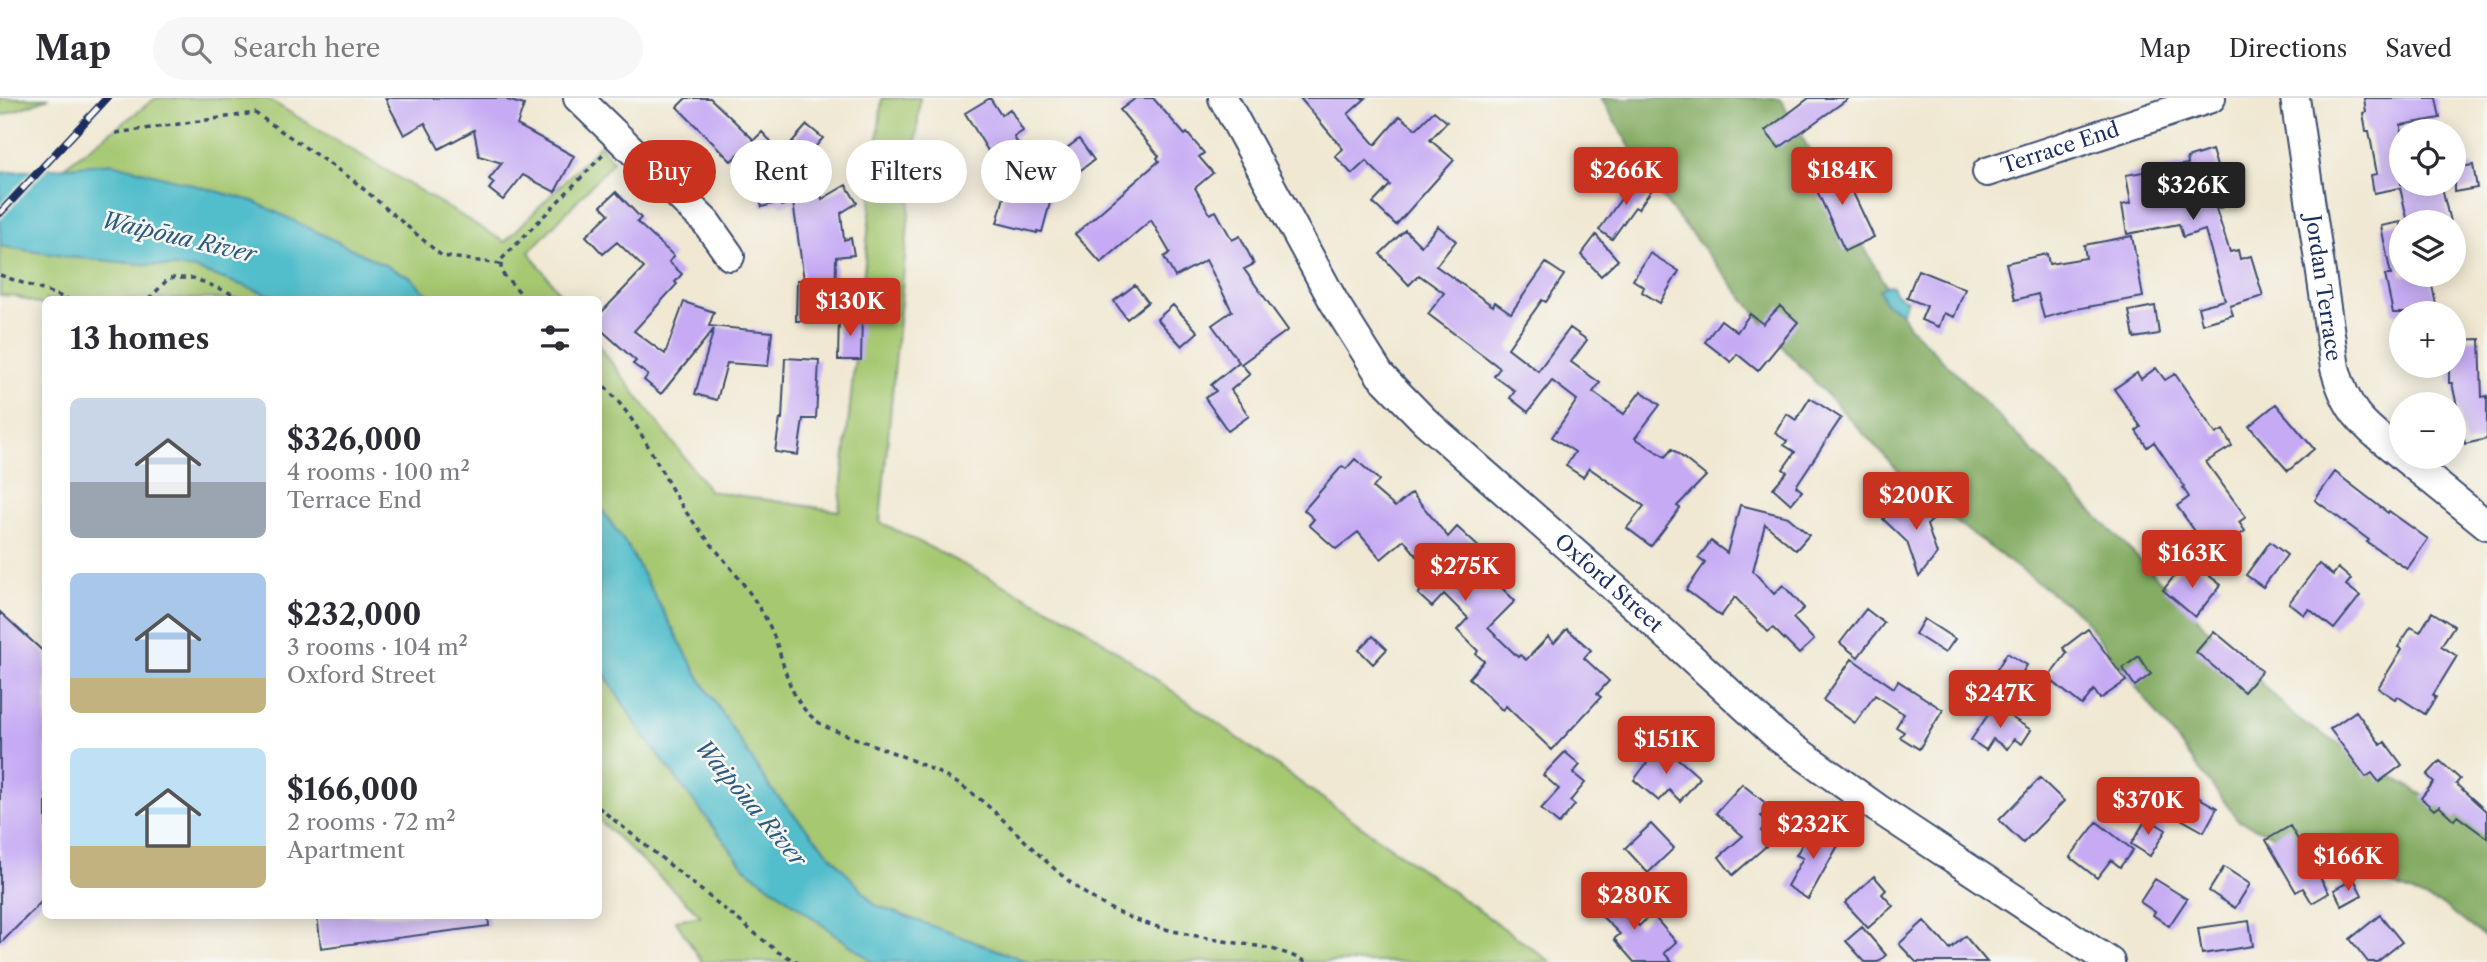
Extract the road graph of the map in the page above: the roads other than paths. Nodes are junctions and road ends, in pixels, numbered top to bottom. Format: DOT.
graph roads {
  1 [pos="578,98"];
  2 [pos="1223,98"];
  3 [pos="2211,98"];
  4 [pos="2295,98"];
  5 [pos="1987,172"];
  6 [pos="730,256"];
  7 [pos="2389,445"];
  8 [pos="2418,469"];
  9 [pos="2487,525"];
  10 [pos="2110,962"];
  1 -- 6 [label="street"];
  2 -- 10 [label="street, Oxford Street"];
  3 -- 5 [label="street, Terrace End"];
  4 -- 7 [label="street, Jordan Terrace"];
  8 -- 9 [label="street, Jordan Terrace"];
}
